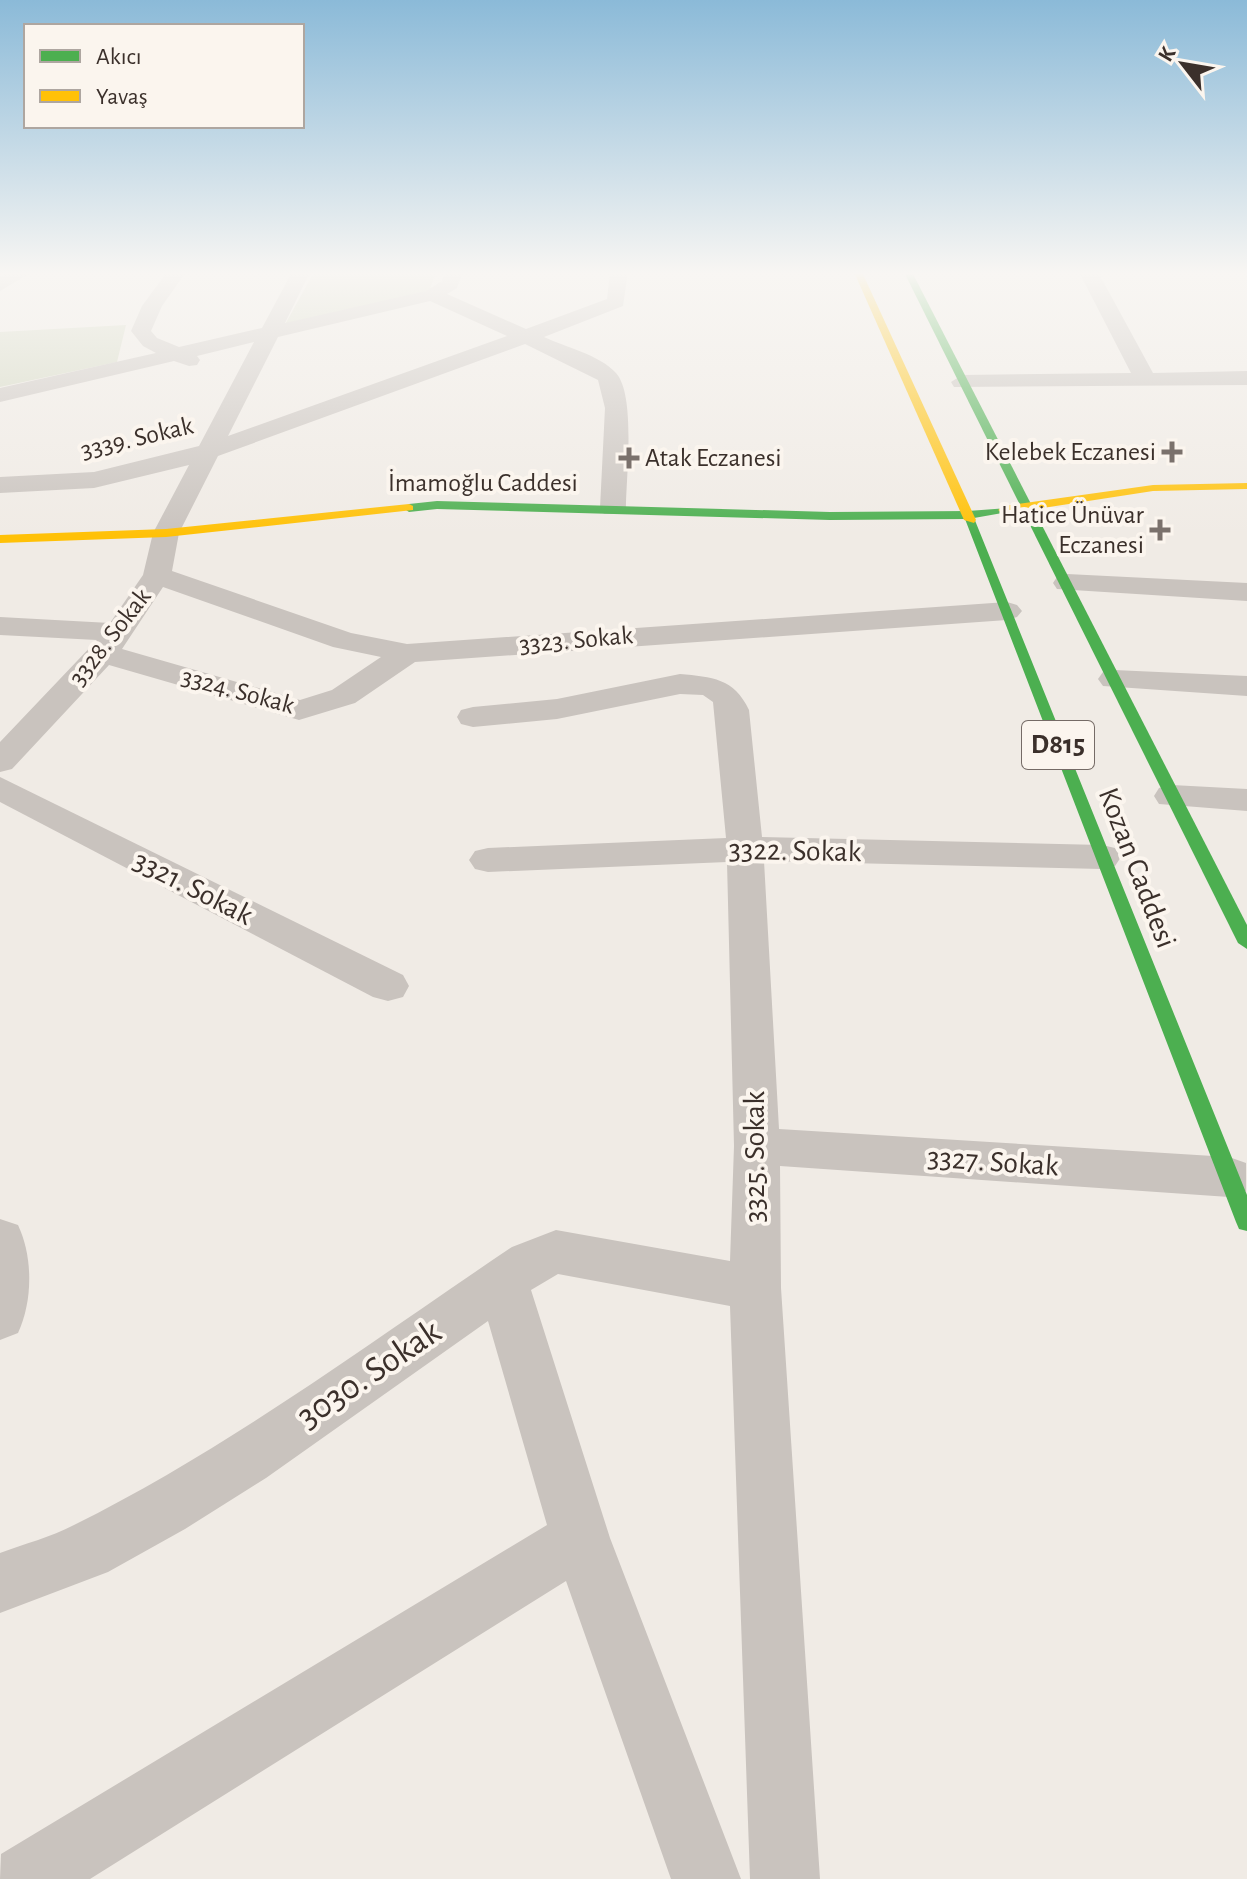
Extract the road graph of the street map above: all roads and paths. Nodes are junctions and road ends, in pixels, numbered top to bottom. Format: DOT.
graph roads {
  1 [pos="151,360"];
  2 [pos="189,360"];
  3 [pos="245,360"];
  4 [pos="465,360"];
  5 [pos="575,360"];
  6 [pos="898,360"];
  7 [pos="951,360"];
  8 [pos="1135,360"];
  9 [pos="230,376"];
  10 [pos="1247,378"];
  11 [pos="1146,380"];
  12 [pos="962,382"];
  13 [pos="0,395"];
  14 [pos="209,451"];
  15 [pos="0,485"];
  16 [pos="1247,486"];
  17 [pos="1028,505"];
  18 [pos="613,508"];
  19 [pos="968,515"];
  20 [pos="166,533"];
  21 [pos="0,539"];
  22 [pos="157,575"];
  23 [pos="1067,583"];
  24 [pos="1247,592"];
  25 [pos="1007,611"];
  26 [pos="0,626"];
  27 [pos="111,643"];
  28 [pos="407,653"];
  29 [pos="1114,679"];
  30 [pos="1247,686"];
  31 [pos="473,717"];
  32 [pos="16,727"];
  33 [pos="0,762"];
  34 [pos="0,788"];
  35 [pos="1172,796"];
  36 [pos="1247,800"];
  37 [pos="745,849"];
  38 [pos="1102,857"];
  39 [pos="488,860"];
  40 [pos="1247,943"];
  41 [pos="388,986"];
  42 [pos="757,1146"];
  43 [pos="1229,1177"];
  44 [pos="1247,1222"];
  45 [pos="1,1254"];
  46 [pos="503,1282"];
  47 [pos="755,1288"];
  48 [pos="0,1316"];
  49 [pos="580,1538"];
  50 [pos="0,1583"];
  51 [pos="26,1879"];
  52 [pos="706,1879"];
  53 [pos="785,1879"];
  1 -- 13 [label="street"];
  2 -- 9 [label="street"];
  3 -- 9 [label="street, 3328. Sokak"];
  4 -- 14 [label="street, 3339. Sokak"];
  5 -- 18 [label="street"];
  6 -- 19 [label="main road, Kozan Caddesi / D815"];
  7 -- 12 [label="main road, Kozan Caddesi / D815"];
  8 -- 11 [label="street"];
  9 -- 14 [label="street, 3328. Sokak"];
  10 -- 11 [label="street"];
  11 -- 12 [label="street"];
  12 -- 17 [label="main road, Kozan Caddesi / D815"];
  14 -- 15 [label="street, 3339. Sokak"];
  14 -- 20 [label="street, 3328. Sokak"];
  16 -- 17 [label="main road, İmamoğlu Caddesi"];
  17 -- 19 [label="main road, İmamoğlu Caddesi"];
  17 -- 23 [label="main road, Kozan Caddesi / D815"];
  18 -- 19 [label="main road, İmamoğlu Caddesi"];
  18 -- 20 [label="main road, İmamoğlu Caddesi"];
  19 -- 25 [label="main road, Kozan Caddesi / D815"];
  20 -- 21 [label="main road, İmamoğlu Caddesi"];
  20 -- 22 [label="street, 3328. Sokak"];
  22 -- 27 [label="street, 3328. Sokak"];
  22 -- 28 [label="street, 3323. Sokak"];
  23 -- 24 [label="street"];
  23 -- 29 [label="main road, Kozan Caddesi / D815"];
  25 -- 28 [label="street, 3323. Sokak"];
  25 -- 38 [label="main road, Kozan Caddesi / D815"];
  26 -- 27 [label="street, 3324. Sokak"];
  27 -- 28 [label="street, 3324. Sokak"];
  27 -- 32 [label="street, 3328. Sokak"];
  29 -- 30 [label="street"];
  29 -- 35 [label="main road, Kozan Caddesi / D815"];
  31 -- 37 [label="street, 3325. Sokak"];
  32 -- 33 [label="street"];
  34 -- 41 [label="street, 3321. Sokak"];
  35 -- 36 [label="street"];
  35 -- 40 [label="main road, Kozan Caddesi / D815"];
  37 -- 38 [label="street, 3322. Sokak"];
  37 -- 39 [label="street, 3322. Sokak"];
  37 -- 42 [label="street, 3325. Sokak"];
  38 -- 43 [label="main road, Kozan Caddesi / D815"];
  42 -- 43 [label="street, 3327. Sokak"];
  42 -- 47 [label="street, 3325. Sokak"];
  43 -- 44 [label="main road, Kozan Caddesi / D815"];
  45 -- 48 [label="street"];
  46 -- 47 [label="street, 3030. Sokak"];
  46 -- 49 [label="street"];
  46 -- 50 [label="street, 3030. Sokak"];
  47 -- 53 [label="street, 3325. Sokak"];
  49 -- 51 [label="street"];
  49 -- 52 [label="street"];
}
